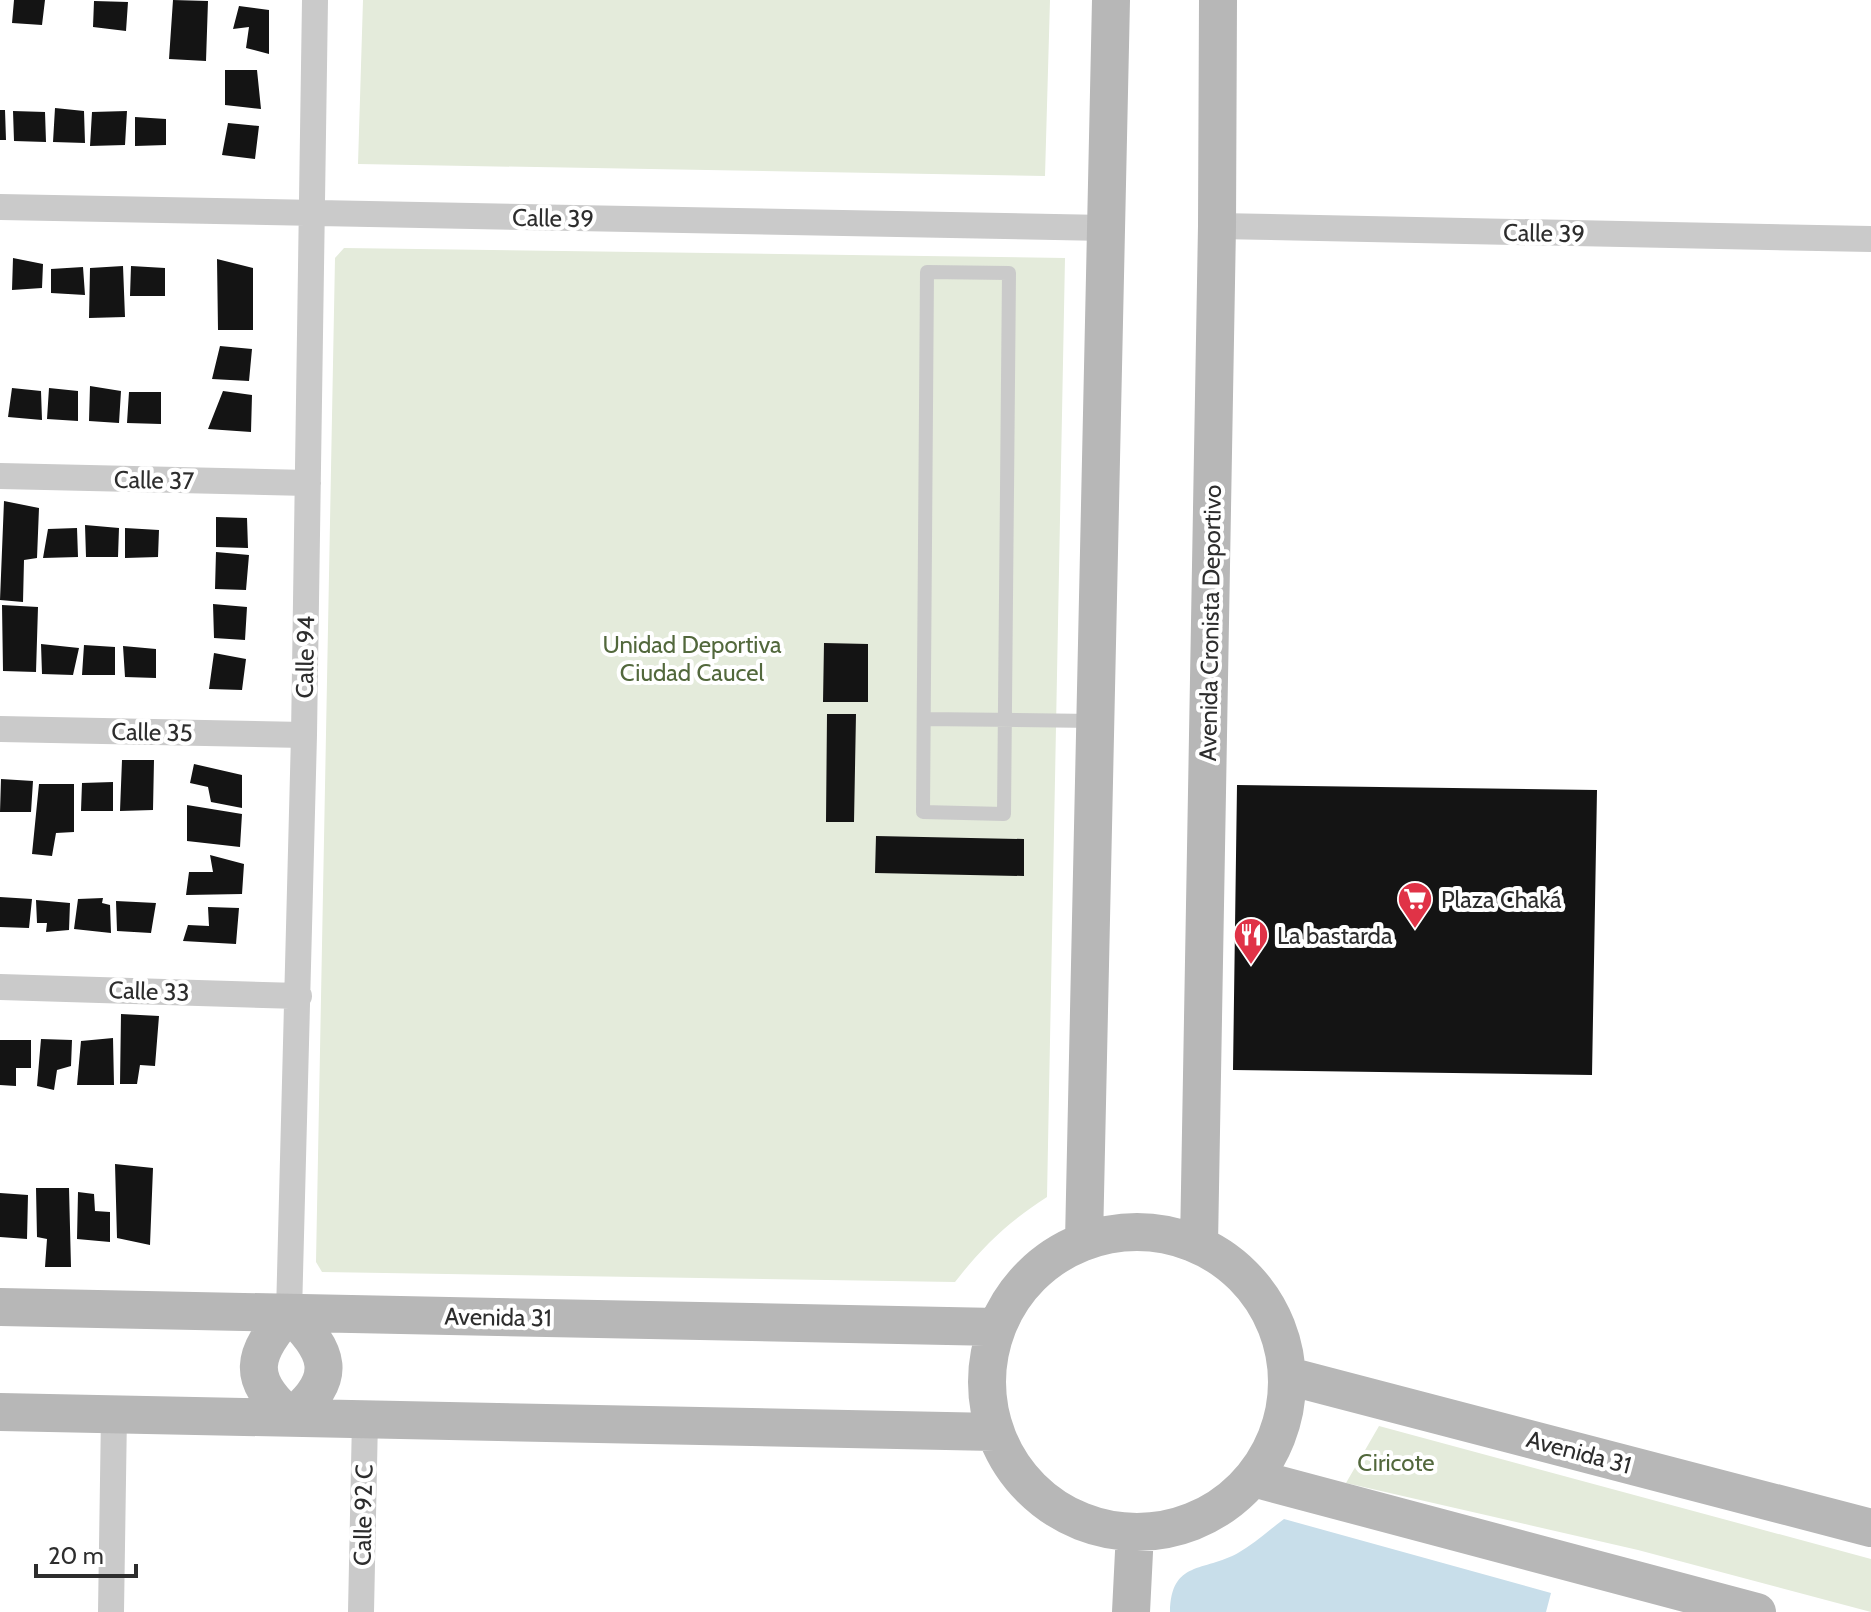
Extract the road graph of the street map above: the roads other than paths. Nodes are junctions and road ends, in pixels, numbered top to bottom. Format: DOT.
graph roads {
  1 [pos="315,0"];
  2 [pos="1111,0"];
  3 [pos="1218,0"];
  4 [pos="0,207"];
  5 [pos="313,214"];
  6 [pos="1217,226"];
  7 [pos="1106,228"];
  8 [pos="1871,239"];
  9 [pos="0,476"];
  10 [pos="308,483"];
  11 [pos="924,719"];
  12 [pos="1004,720"];
  13 [pos="1095,721"];
  14 [pos="0,729"];
  15 [pos="304,735"];
  16 [pos="0,987"];
  17 [pos="299,996"];
  18 [pos="1084,1241"];
  19 [pos="1199,1245"];
  20 [pos="0,1307"];
  21 [pos="289,1313"];
  22 [pos="997,1327"];
  23 [pos="1288,1376"];
  24 [pos="0,1412"];
  25 [pos="114,1414"];
  26 [pos="291,1417"];
  27 [pos="365,1419"];
  28 [pos="995,1432"];
  29 [pos="1253,1478"];
  30 [pos="1871,1528"];
  31 [pos="1135,1532"];
  32 [pos="111,1612"];
  33 [pos="361,1612"];
  34 [pos="1131,1612"];
  35 [pos="1757,1612"];
  1 -- 5 [label="street, Calle 94"];
  2 -- 7 [label="main road"];
  3 -- 6 [label="main road, Avenida Cronista Deportivo"];
  4 -- 5 [label="street, Calle 39"];
  5 -- 7 [label="street, Calle 39"];
  5 -- 10 [label="street, Calle 94"];
  6 -- 8 [label="street, Calle 39"];
  6 -- 19 [label="main road, Avenida Cronista Deportivo"];
  7 -- 13 [label="main road"];
  9 -- 10 [label="street, Calle 37"];
  10 -- 15 [label="street, Calle 94"];
  11 -- 12 [label="lane"];
  11 -- 12 [label="lane"];
  11 -- 12 [label="lane"];
  12 -- 13 [label="lane"];
  13 -- 18 [label="main road"];
  14 -- 15 [label="street, Calle 35"];
  15 -- 17 [label="street, Calle 94"];
  16 -- 17 [label="street, Calle 33"];
  17 -- 21 [label="street, Calle 94"];
  18 -- 19 [label="main road"];
  18 -- 22 [label="main road"];
  19 -- 23 [label="main road"];
  20 -- 21 [label="main road, Avenida 31"];
  21 -- 22 [label="main road, Avenida 31"];
  21 -- 26 [label="main road"];
  21 -- 26 [label="main road"];
  22 -- 28 [label="main road"];
  23 -- 29 [label="main road"];
  23 -- 30 [label="main road, Avenida 31"];
  24 -- 25 [label="main road"];
  25 -- 26 [label="main road"];
  25 -- 32 [label="street"];
  26 -- 27 [label="main road"];
  27 -- 28 [label="main road"];
  27 -- 33 [label="street, Calle 92 C"];
  28 -- 31 [label="main road"];
  29 -- 31 [label="main road"];
  29 -- 35 [label="main road"];
  31 -- 34 [label="main road"];
}
